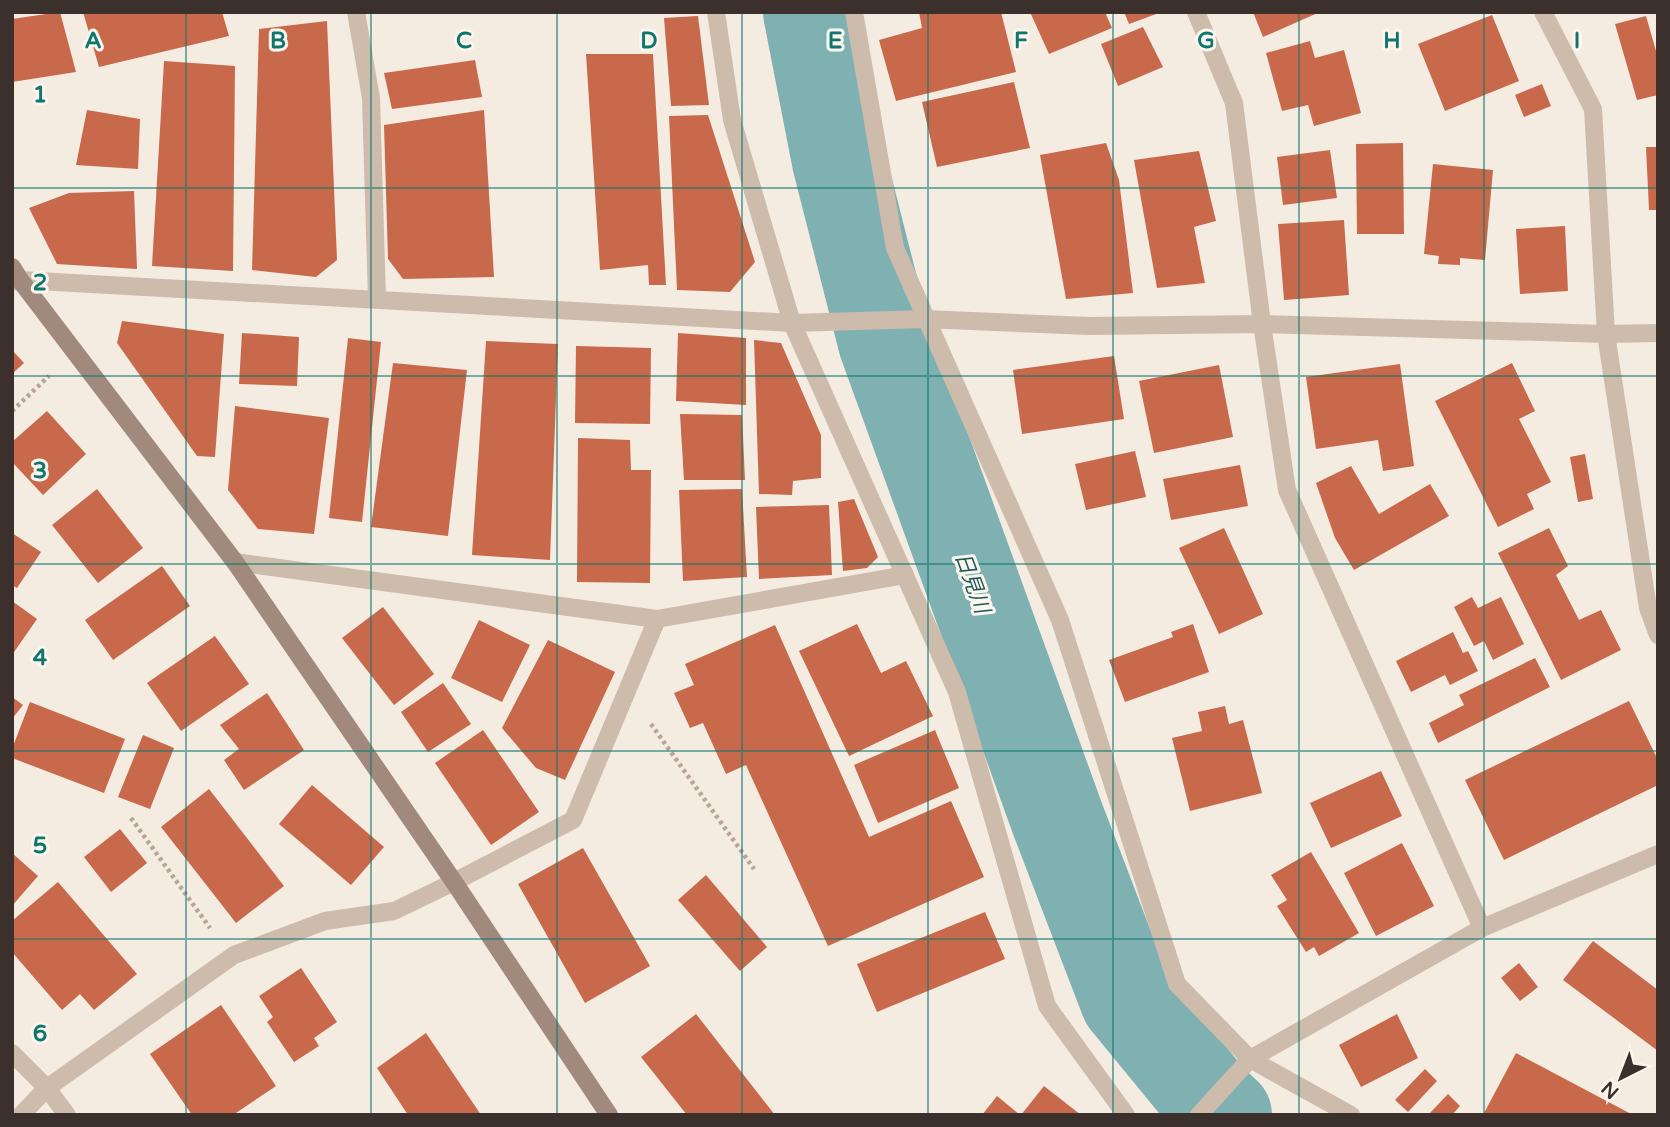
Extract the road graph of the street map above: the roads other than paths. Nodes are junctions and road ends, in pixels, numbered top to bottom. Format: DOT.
graph roads {
  1 [pos="356,12"];
  2 [pos="716,12"];
  3 [pos="854,12"];
  4 [pos="1196,12"];
  5 [pos="1543,12"];
  6 [pos="15,276"];
  7 [pos="377,299"];
  8 [pos="925,318"];
  9 [pos="792,323"];
  10 [pos="1262,324"];
  11 [pos="1658,333"];
  12 [pos="1606,334"];
  13 [pos="235,562"];
  14 [pos="905,575"];
  15 [pos="657,619"];
  16 [pos="1658,635"];
  17 [pos="1658,854"];
  18 [pos="454,882"];
  19 [pos="1482,928"];
  20 [pos="12,1053"];
  21 [pos="1250,1059"];
  22 [pos="47,1088"];
  23 [pos="21,1115"];
  24 [pos="67,1115"];
  25 [pos="610,1115"];
  26 [pos="1126,1115"];
  27 [pos="1199,1115"];
  28 [pos="1351,1115"];
  1 -- 7 [label="street"];
  2 -- 9 [label="street"];
  3 -- 8 [label="street"];
  4 -- 10 [label="street"];
  5 -- 12 [label="street"];
  6 -- 7 [label="street"];
  6 -- 13 [label="street"];
  7 -- 9 [label="street"];
  8 -- 9 [label="street"];
  8 -- 10 [label="street"];
  8 -- 21 [label="street"];
  9 -- 14 [label="street"];
  10 -- 12 [label="street"];
  10 -- 19 [label="street"];
  11 -- 12 [label="street"];
  12 -- 16 [label="street"];
  13 -- 15 [label="street"];
  13 -- 18 [label="street"];
  14 -- 15 [label="street"];
  14 -- 26 [label="street"];
  15 -- 18 [label="street"];
  17 -- 19 [label="street"];
  18 -- 22 [label="street"];
  18 -- 25 [label="street"];
  19 -- 21 [label="street"];
  20 -- 22 [label="street"];
  21 -- 27 [label="street"];
  21 -- 28 [label="street"];
  22 -- 23 [label="street"];
  22 -- 24 [label="street"];
}
